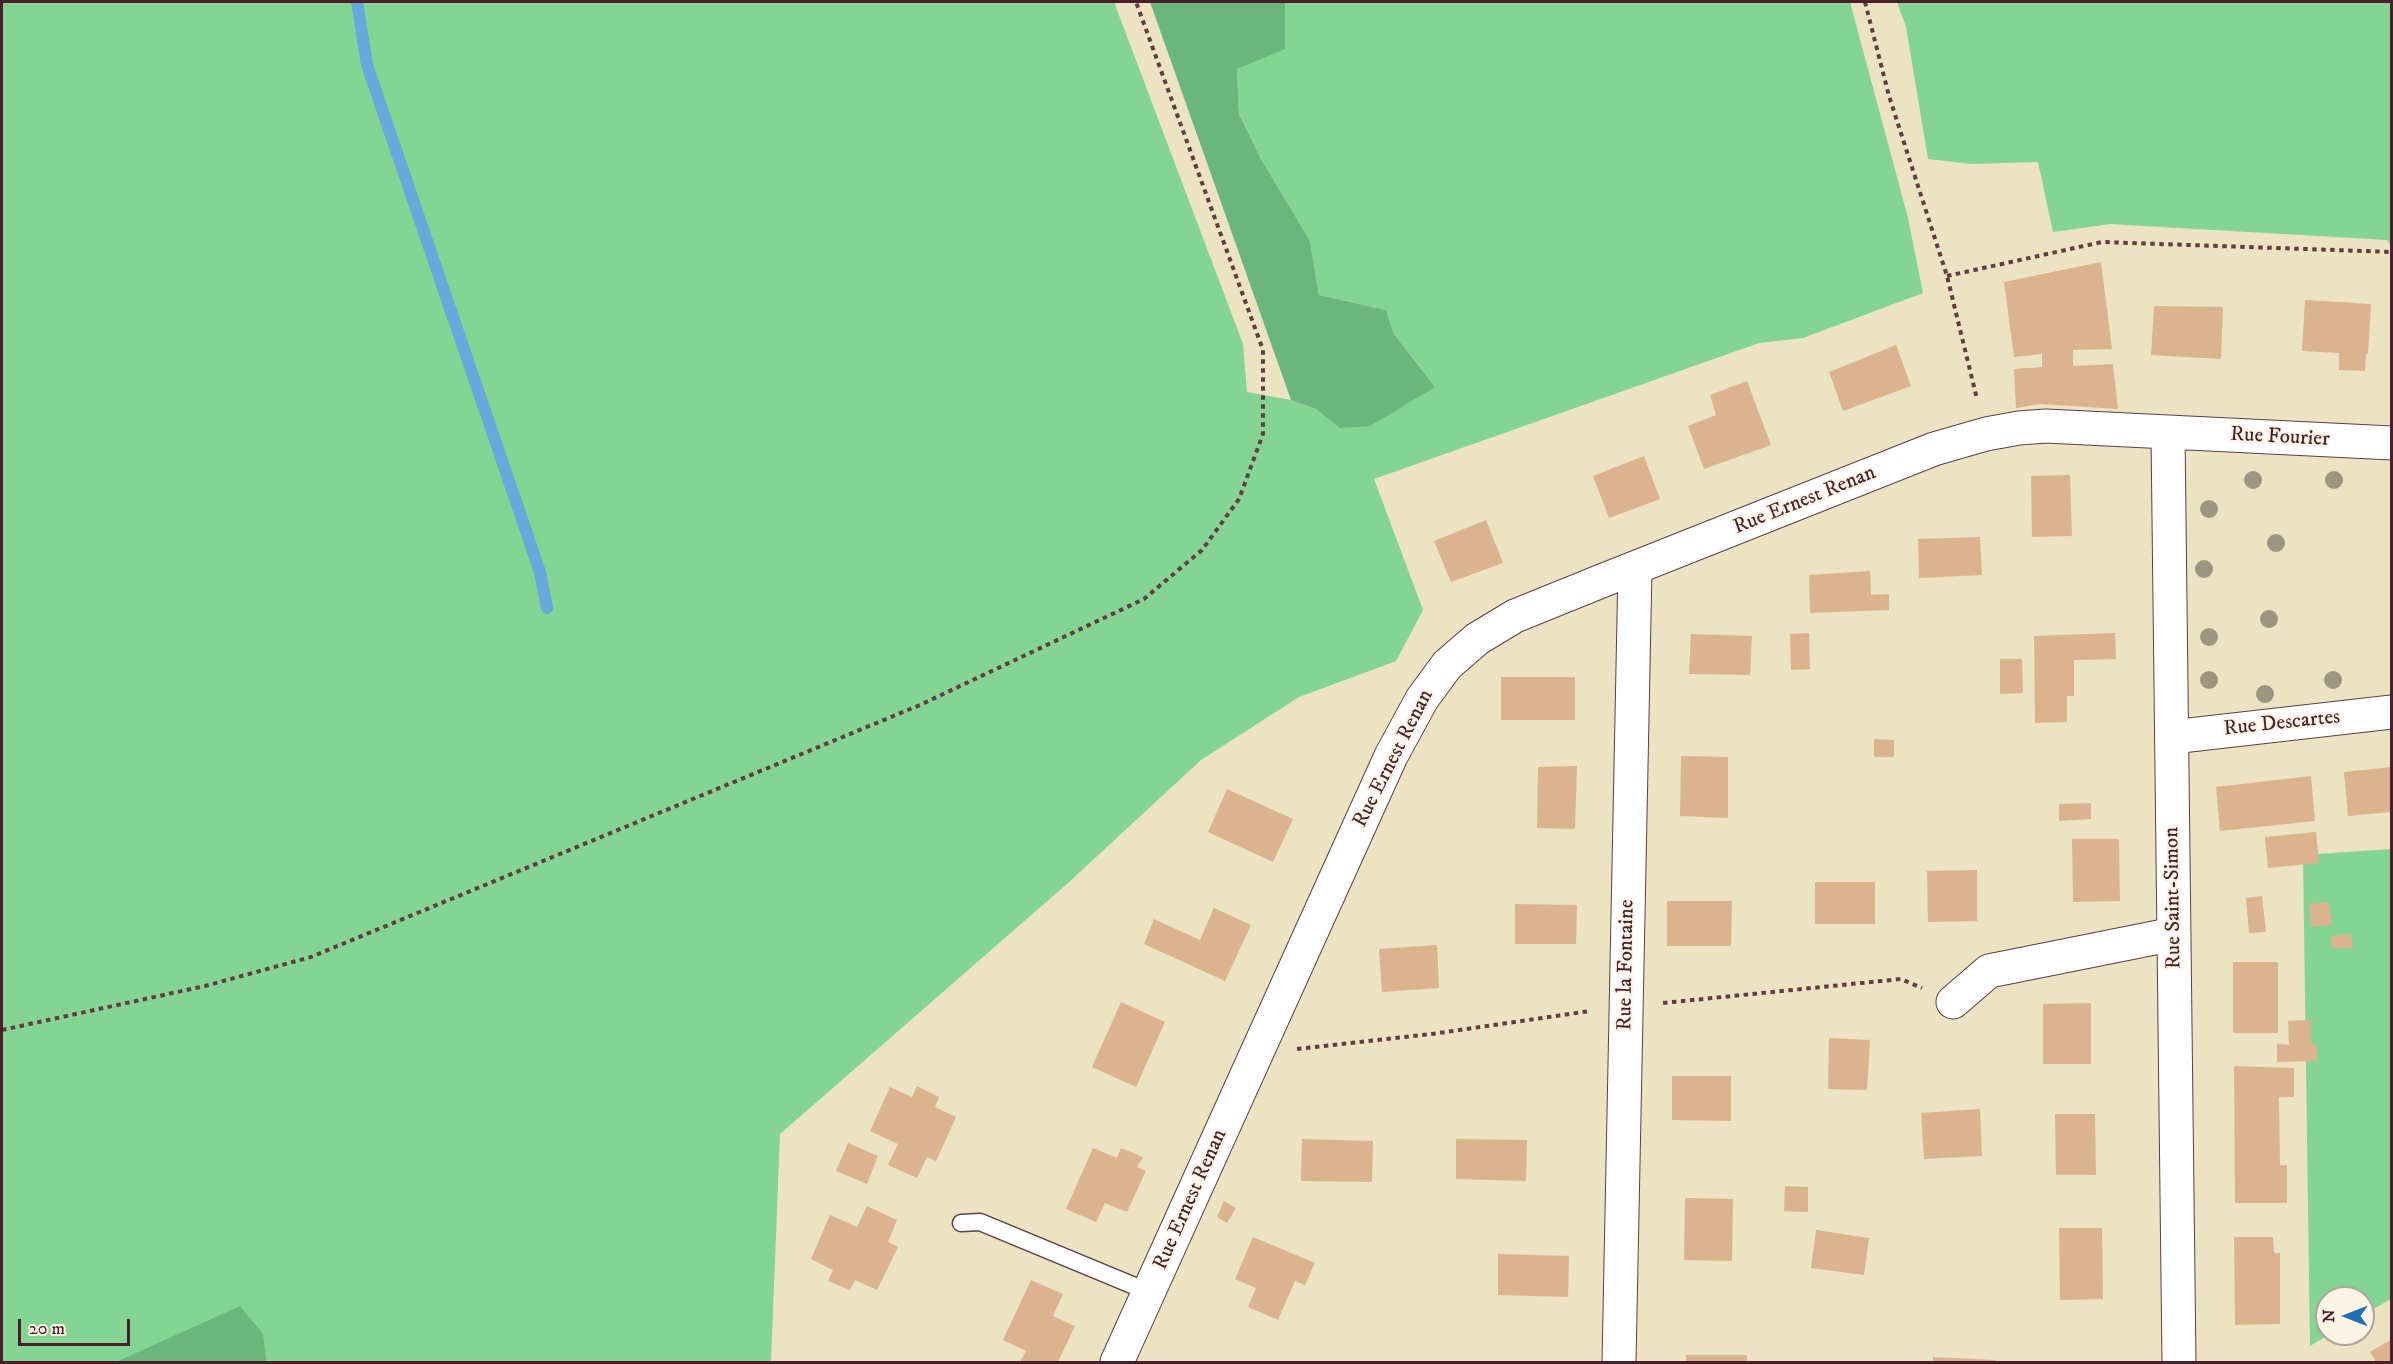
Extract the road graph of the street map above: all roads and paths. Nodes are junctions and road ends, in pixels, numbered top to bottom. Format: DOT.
graph roads {
  1 [pos="1136,2"];
  2 [pos="1864,2"];
  3 [pos="2391,252"];
  4 [pos="1947,276"];
  5 [pos="2168,433"];
  6 [pos="1986,434"];
  7 [pos="2391,443"];
  8 [pos="1635,568"];
  9 [pos="2391,712"];
  10 [pos="2172,737"];
  11 [pos="2174,934"];
  12 [pos="1953,1002"];
  13 [pos="2,1030"];
  14 [pos="962,1223"];
  15 [pos="1149,1292"];
  16 [pos="1117,1362"];
  17 [pos="1619,1362"];
  18 [pos="2179,1362"];
  1 -- 13 [label="path"];
  2 -- 4 [label="path"];
  3 -- 4 [label="path"];
  4 -- 6 [label="path"];
  5 -- 6 [label="street, Rue Ernest Renan"];
  5 -- 7 [label="street, Rue Fourier"];
  5 -- 10 [label="street, Rue Saint-Simon"];
  6 -- 8 [label="street, Rue Ernest Renan"];
  8 -- 15 [label="street, Rue Ernest Renan"];
  8 -- 17 [label="street, Rue la Fontaine"];
  9 -- 10 [label="street, Rue Descartes"];
  10 -- 11 [label="street, Rue Saint-Simon"];
  11 -- 12 [label="street"];
  11 -- 18 [label="street, Rue Saint-Simon"];
  14 -- 15 [label="lane"];
  15 -- 16 [label="street, Rue Ernest Renan"];
}
